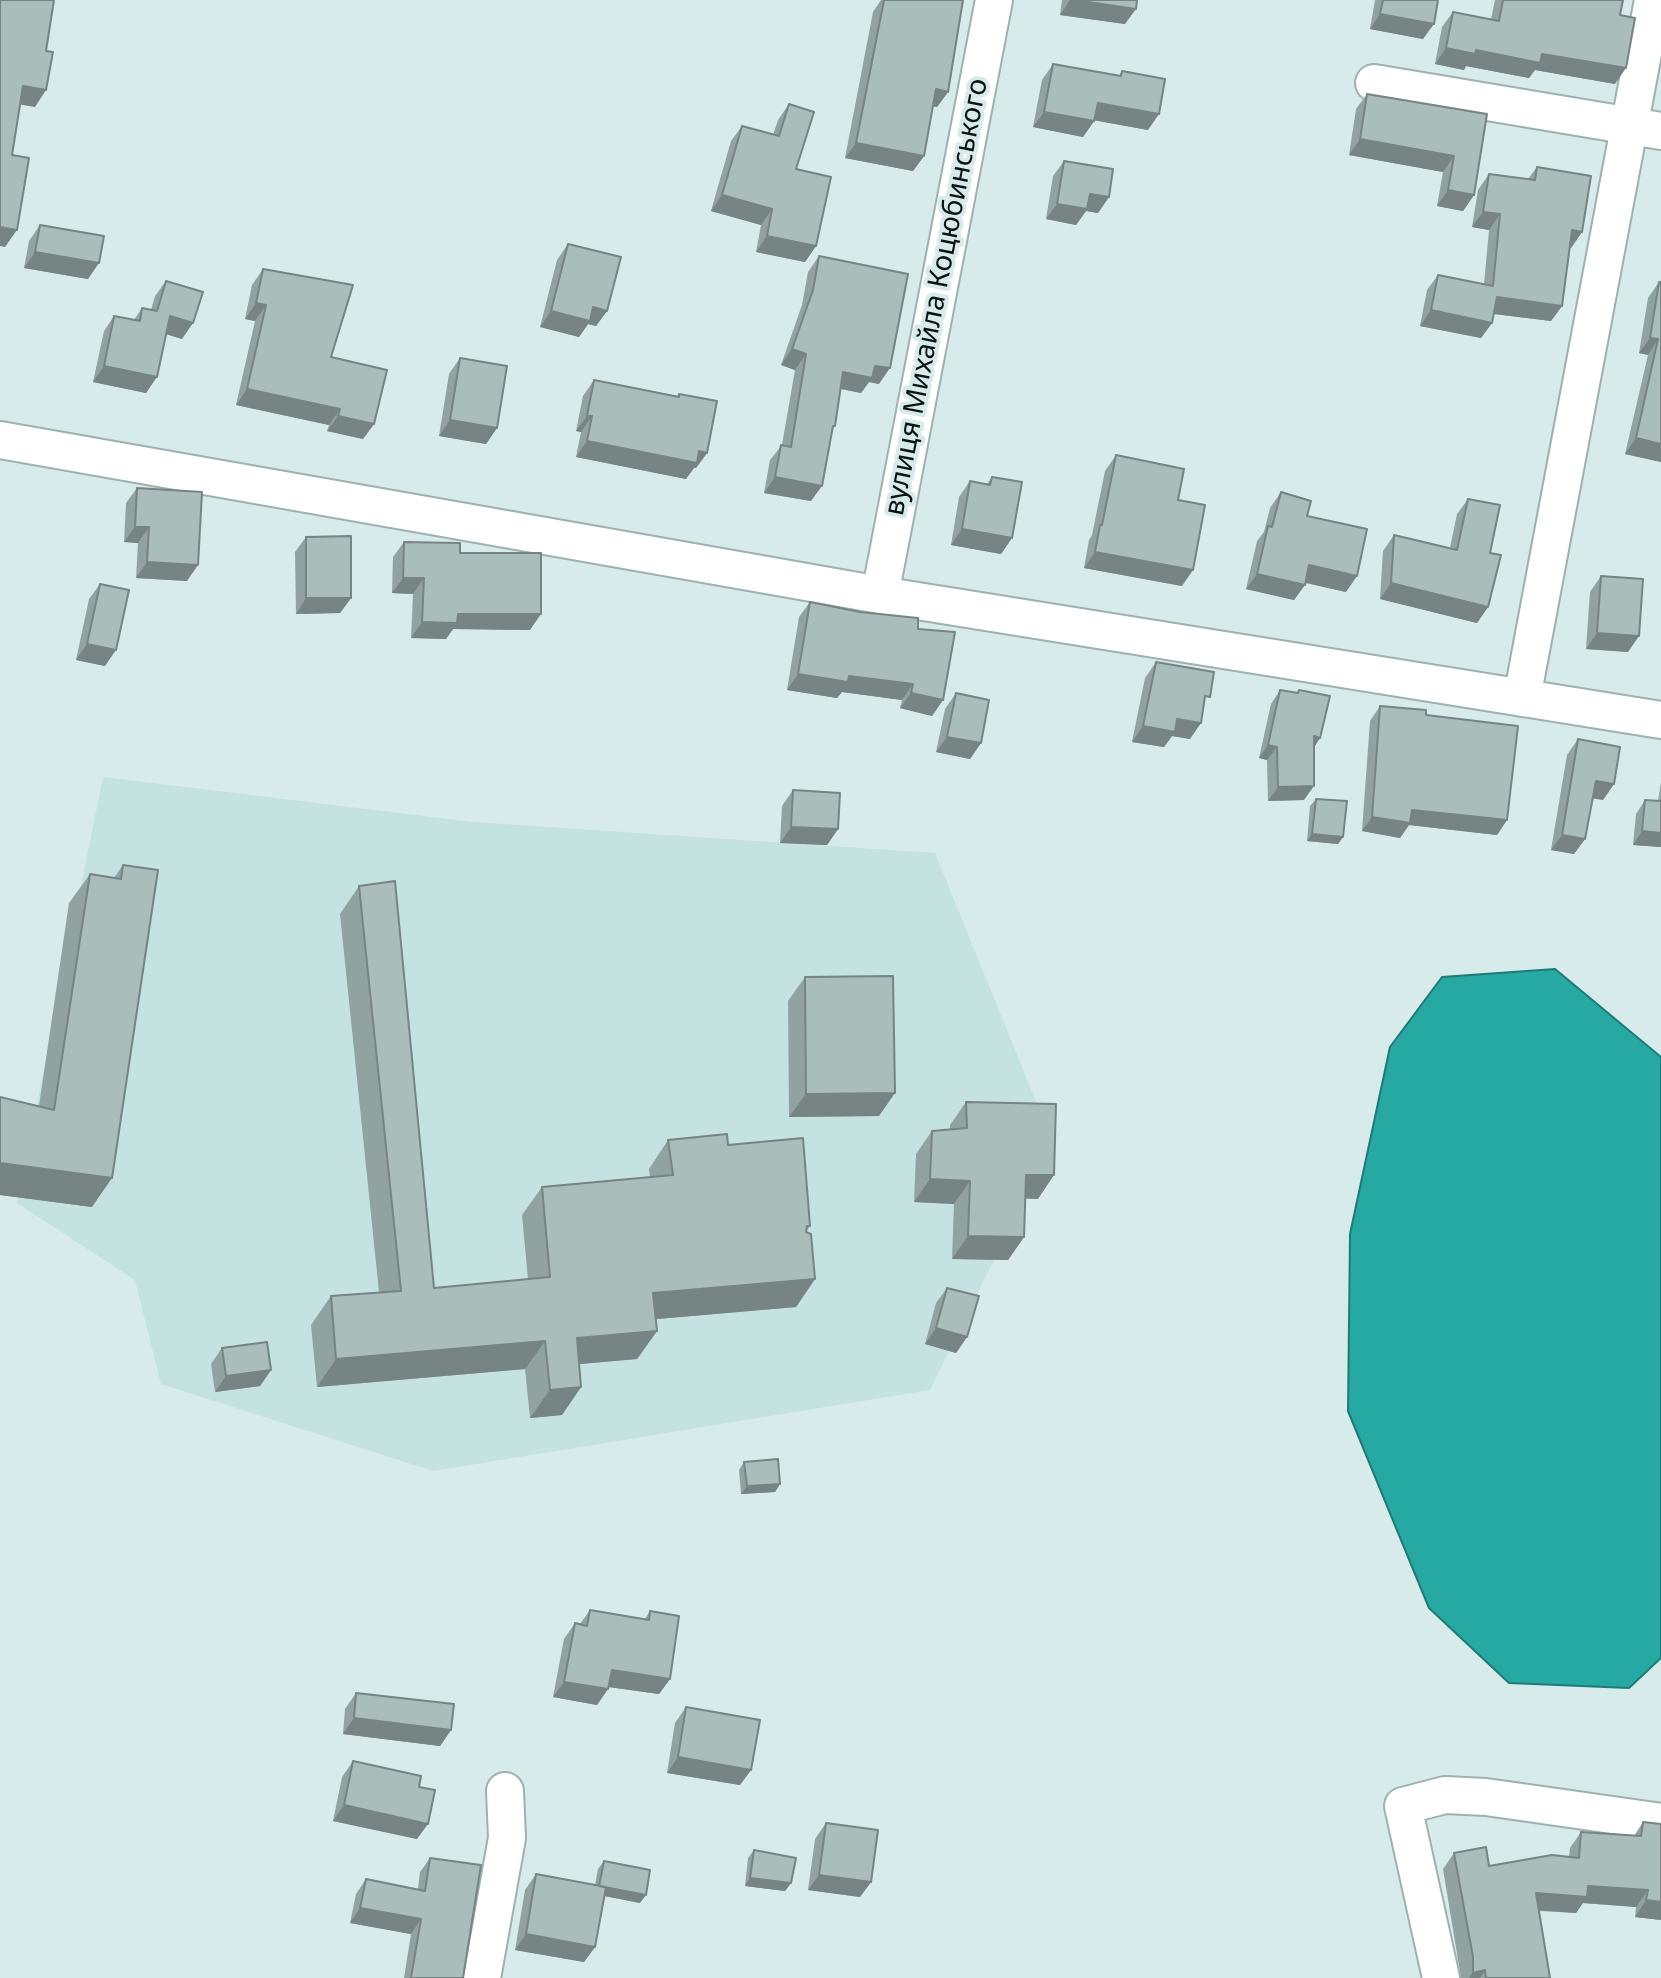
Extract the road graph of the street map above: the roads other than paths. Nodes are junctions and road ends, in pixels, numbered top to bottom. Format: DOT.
graph roads {
  1 [pos="994,0"];
  2 [pos="1653,0"];
  3 [pos="1374,83"];
  4 [pos="1644,128"];
  5 [pos="0,440"];
  6 [pos="880,595"];
  7 [pos="1522,698"];
  8 [pos="1661,720"];
  9 [pos="505,1791"];
  10 [pos="1661,1822"];
  11 [pos="482,1978"];
  12 [pos="1441,1978"];
  1 -- 6 [label="street, вулиця Михайла Коцюбинського"];
  2 -- 4 [label="street"];
  3 -- 4 [label="street"];
  4 -- 7 [label="street"];
  5 -- 6 [label="street"];
  6 -- 7 [label="street"];
  7 -- 8 [label="street"];
  9 -- 11 [label="street"];
  10 -- 12 [label="street"];
}
